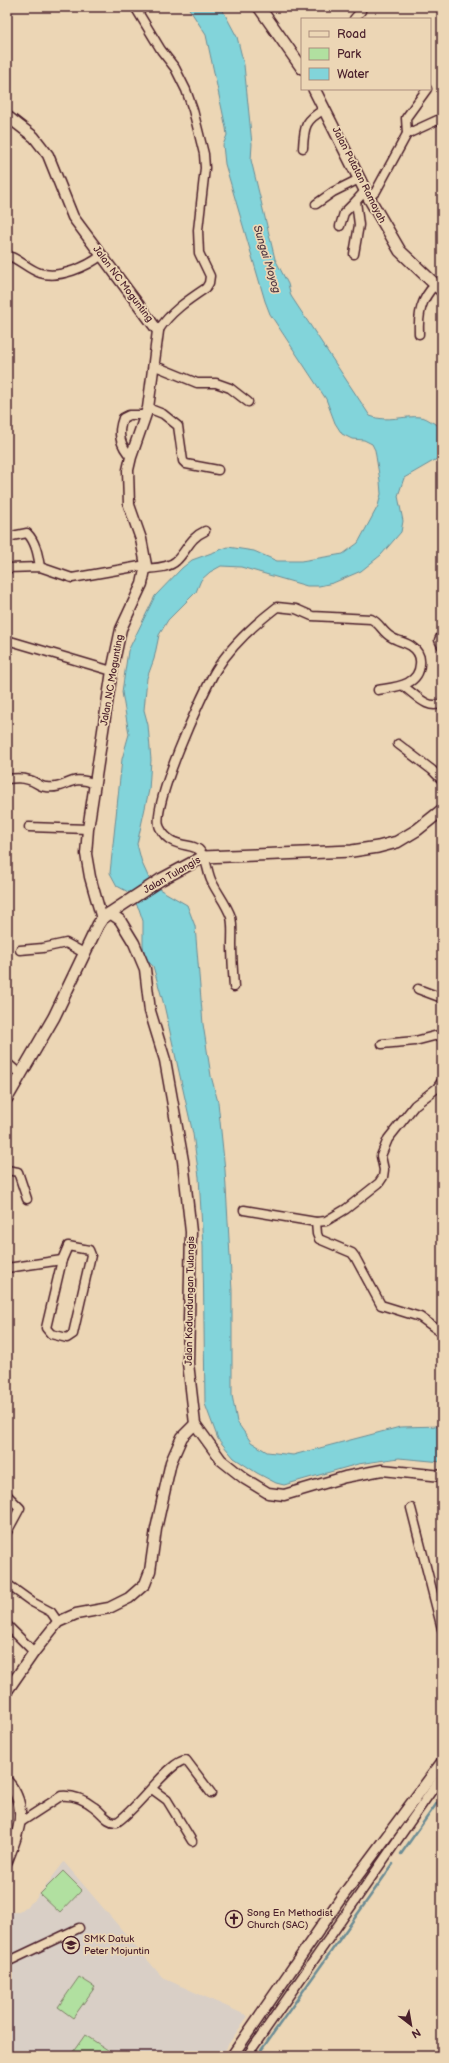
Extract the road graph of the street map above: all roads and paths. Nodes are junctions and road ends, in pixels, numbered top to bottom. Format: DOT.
graph roads {
  1 [pos="135,7"];
  2 [pos="259,7"];
  3 [pos="360,10"];
  4 [pos="355,18"];
  5 [pos="301,67"];
  6 [pos="315,90"];
  7 [pos="426,90"];
  8 [pos="325,108"];
  9 [pos="7,116"];
  10 [pos="442,118"];
  11 [pos="407,134"];
  12 [pos="303,148"];
  13 [pos="359,179"];
  14 [pos="367,194"];
  15 [pos="356,201"];
  16 [pos="316,204"];
  17 [pos="340,226"];
  18 [pos="354,254"];
  19 [pos="7,255"];
  20 [pos="102,255"];
  21 [pos="438,288"];
  22 [pos="158,330"];
  23 [pos="419,334"];
  24 [pos="153,366"];
  25 [pos="248,402"];
  26 [pos="147,411"];
  27 [pos="131,457"];
  28 [pos="218,470"];
  29 [pos="205,531"];
  30 [pos="7,537"];
  31 [pos="40,567"];
  32 [pos="146,567"];
  33 [pos="7,568"];
  34 [pos="442,634"];
  35 [pos="7,640"];
  36 [pos="442,646"];
  37 [pos="112,671"];
  38 [pos="403,686"];
  39 [pos="378,690"];
  40 [pos="442,703"];
  41 [pos="398,744"];
  42 [pos="7,779"];
  43 [pos="442,780"];
  44 [pos="95,784"];
  45 [pos="441,813"];
  46 [pos="29,827"];
  47 [pos="88,829"];
  48 [pos="203,857"];
  49 [pos="106,916"];
  50 [pos="20,950"];
  51 [pos="84,953"];
  52 [pos="234,987"];
  53 [pos="418,989"];
  54 [pos="442,998"];
  55 [pos="442,1034"];
  56 [pos="382,1044"];
  57 [pos="7,1063"];
  58 [pos="21,1075"];
  59 [pos="442,1081"];
  60 [pos="7,1098"];
  61 [pos="7,1170"];
  62 [pos="27,1199"];
  63 [pos="244,1210"];
  64 [pos="316,1222"];
  65 [pos="62,1260"];
  66 [pos="7,1268"];
  67 [pos="442,1333"];
  68 [pos="195,1424"];
  69 [pos="442,1476"];
  70 [pos="7,1495"];
  71 [pos="412,1508"];
  72 [pos="7,1532"];
  73 [pos="7,1584"];
  74 [pos="55,1617"];
  75 [pos="7,1625"];
  76 [pos="442,1629"];
  77 [pos="30,1648"];
  78 [pos="7,1690"];
  79 [pos="442,1762"];
  80 [pos="442,1776"];
  81 [pos="7,1781"];
  82 [pos="152,1789"];
  83 [pos="211,1793"];
  84 [pos="21,1822"];
  85 [pos="192,1840"];
  86 [pos="7,1861"];
  87 [pos="79,1928"];
  88 [pos="7,1962"];
  89 [pos="232,2056"];
  90 [pos="247,2056"];
  1 -- 22 [label="street"];
  2 -- 5 [label="main road"];
  3 -- 4 [label="street"];
  6 -- 8 [label="main road, Jalan Putatan Ramayah"];
  7 -- 11 [label="street"];
  8 -- 12 [label="street"];
  8 -- 13 [label="main road, Jalan Putatan Ramayah"];
  9 -- 20 [label="street, Jalan NC Mogunting"];
  10 -- 11 [label="street"];
  11 -- 14 [label="street"];
  13 -- 14 [label="main road, Jalan Putatan Ramayah"];
  13 -- 16 [label="street"];
  14 -- 15 [label="street"];
  14 -- 21 [label="main road, Jalan Putatan Ramayah"];
  15 -- 17 [label="street"];
  15 -- 18 [label="street"];
  19 -- 20 [label="street"];
  20 -- 22 [label="street, Jalan NC Mogunting"];
  21 -- 23 [label="street"];
  22 -- 24 [label="street, Jalan NC Mogunting"];
  24 -- 25 [label="street"];
  24 -- 26 [label="street, Jalan NC Mogunting"];
  26 -- 27 [label="street, Jalan NC Mogunting"];
  26 -- 27 [label="street"];
  26 -- 28 [label="street"];
  27 -- 32 [label="street, Jalan NC Mogunting"];
  29 -- 32 [label="street"];
  30 -- 31 [label="street"];
  31 -- 32 [label="street"];
  31 -- 33 [label="street"];
  32 -- 37 [label="street, Jalan NC Mogunting"];
  34 -- 36 [label="street"];
  35 -- 37 [label="street"];
  37 -- 44 [label="street, Jalan NC Mogunting"];
  38 -- 39 [label="street"];
  38 -- 40 [label="street"];
  38 -- 48 [label="street"];
  41 -- 43 [label="street"];
  42 -- 44 [label="street"];
  44 -- 47 [label="street, Jalan NC Mogunting"];
  45 -- 48 [label="main road, Jalan Tulangis"];
  46 -- 47 [label="street"];
  47 -- 49 [label="street, Jalan NC Mogunting"];
  48 -- 49 [label="main road, Jalan Tulangis"];
  48 -- 52 [label="street"];
  49 -- 51 [label="main road, Jalan Tulangis"];
  49 -- 68 [label="street, Jalan Kodundungan Tulangis"];
  50 -- 51 [label="street"];
  51 -- 58 [label="main road, Jalan Tulangis"];
  53 -- 54 [label="street"];
  55 -- 56 [label="street"];
  57 -- 58 [label="street"];
  58 -- 60 [label="main road, Jalan Tulangis"];
  59 -- 64 [label="street"];
  61 -- 62 [label="street"];
  63 -- 64 [label="street"];
  64 -- 67 [label="street"];
  65 -- 65 [label="street"];
  65 -- 66 [label="street"];
  68 -- 69 [label="street, Jalan Kodundungan Tulangis"];
  68 -- 74 [label="street"];
  70 -- 72 [label="street"];
  71 -- 76 [label="street"];
  73 -- 74 [label="street"];
  74 -- 77 [label="street"];
  75 -- 77 [label="street"];
  77 -- 78 [label="street"];
  79 -- 89 [label="street"];
  80 -- 90 [label="street"];
  81 -- 84 [label="street"];
  82 -- 83 [label="street"];
  82 -- 84 [label="street"];
  82 -- 85 [label="street"];
  84 -- 86 [label="street"];
  87 -- 88 [label="street"];
}
